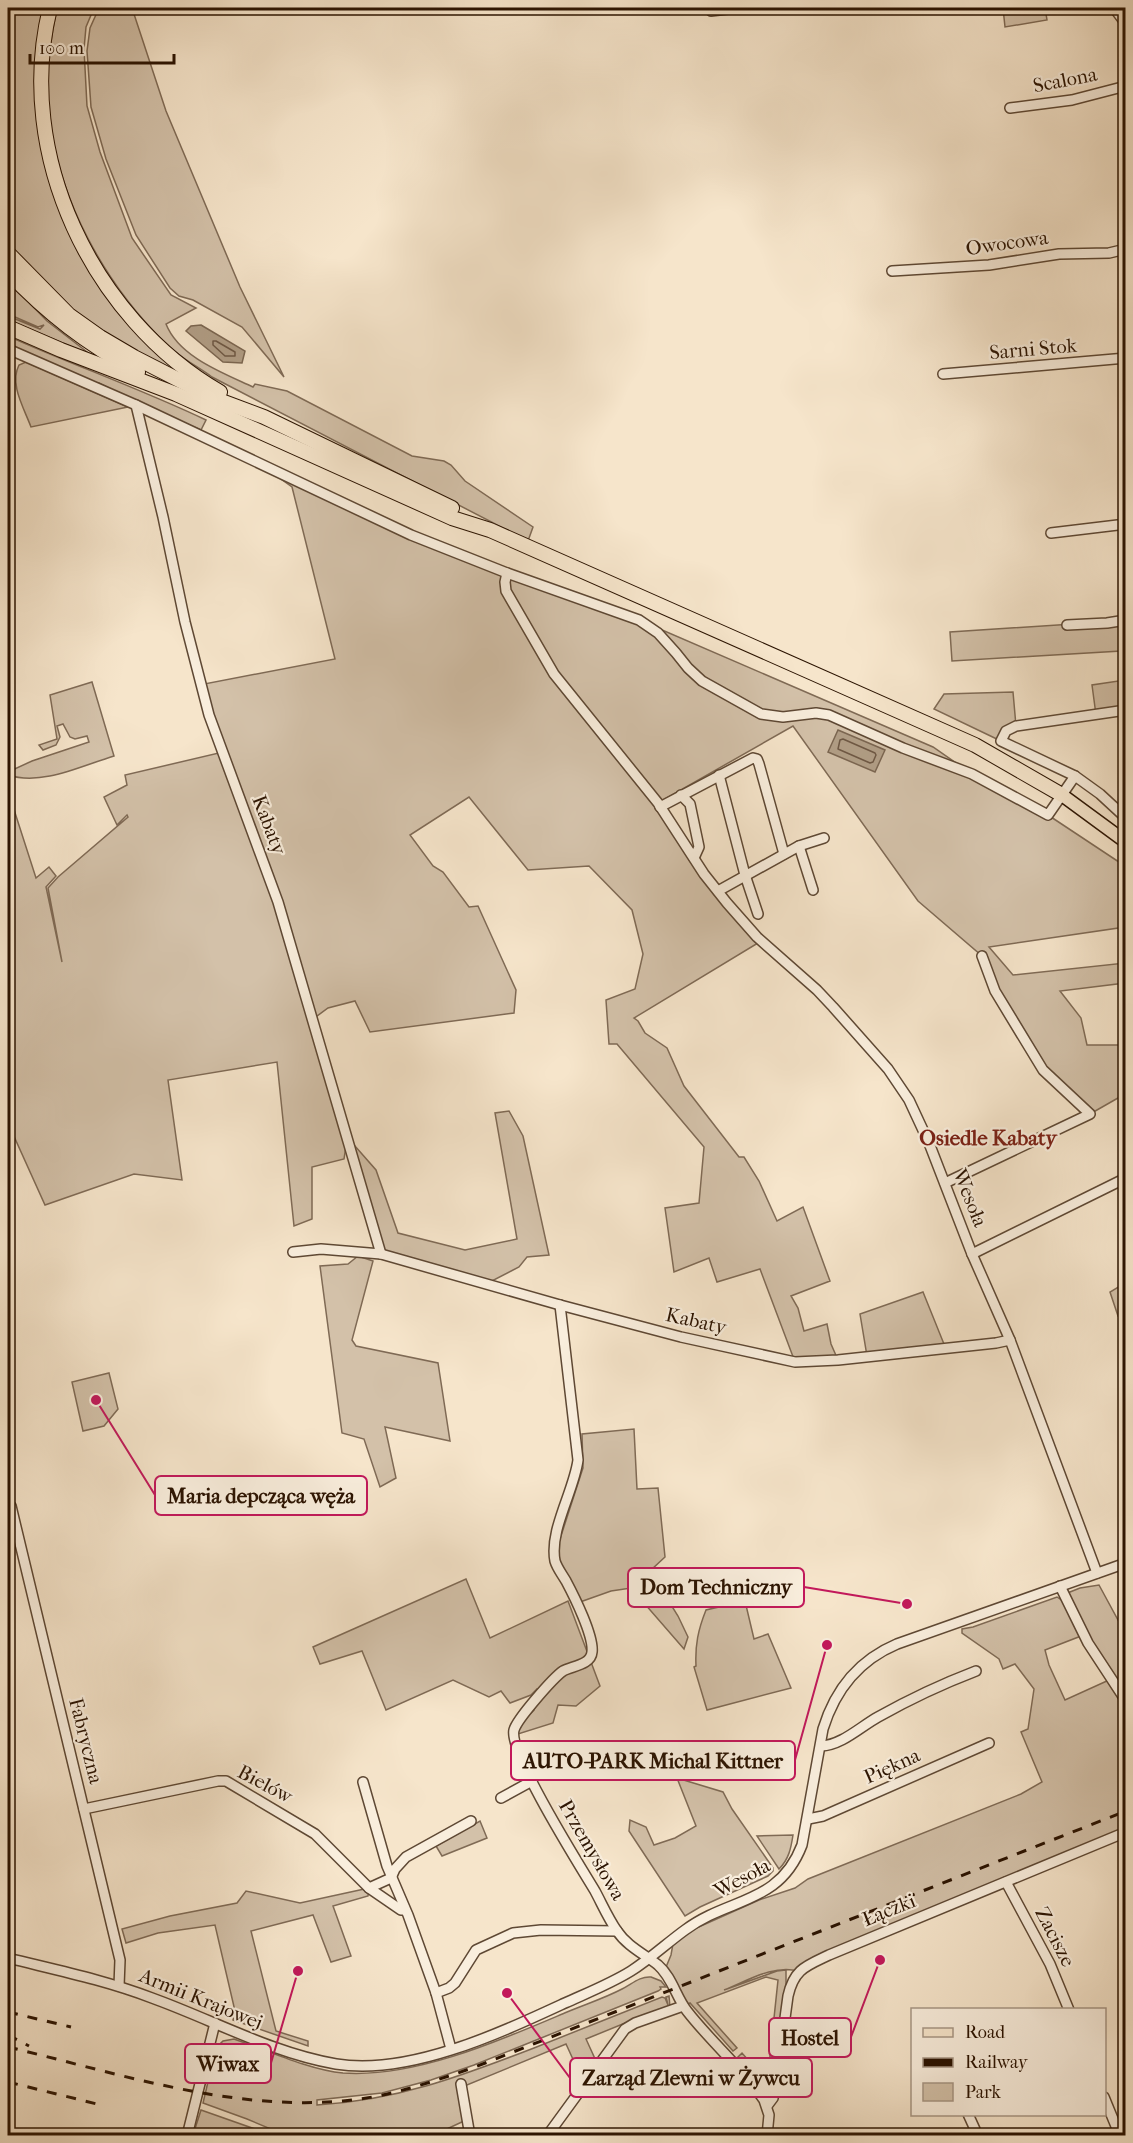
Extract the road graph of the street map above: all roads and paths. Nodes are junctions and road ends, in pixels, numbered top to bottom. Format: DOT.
graph roads {
  1 [pos="50,8"];
  2 [pos="736,8"];
  3 [pos="1114,8"];
  4 [pos="711,11"];
  5 [pos="1125,24"];
  6 [pos="1125,86"];
  7 [pos="1010,108"];
  8 [pos="1125,249"];
  9 [pos="8,253"];
  10 [pos="892,271"];
  11 [pos="8,272"];
  12 [pos="8,327"];
  13 [pos="8,349"];
  14 [pos="1125,358"];
  15 [pos="943,374"];
  16 [pos="176,394"];
  17 [pos="136,405"];
  18 [pos="264,417"];
  19 [pos="1125,524"];
  20 [pos="490,530"];
  21 [pos="1051,533"];
  22 [pos="507,573"];
  23 [pos="1125,620"];
  24 [pos="1067,625"];
  25 [pos="1125,710"];
  26 [pos="719,775"];
  27 [pos="1075,776"];
  28 [pos="681,795"];
  29 [pos="1062,795"];
  30 [pos="659,805"];
  31 [pos="1125,818"];
  32 [pos="824,838"];
  33 [pos="1125,842"];
  34 [pos="799,846"];
  35 [pos="784,854"];
  36 [pos="694,858"];
  37 [pos="745,875"];
  38 [pos="813,890"];
  39 [pos="718,891"];
  40 [pos="758,914"];
  41 [pos="982,956"];
  42 [pos="1125,1178"];
  43 [pos="945,1183"];
  44 [pos="293,1252"];
  45 [pos="381,1254"];
  46 [pos="972,1254"];
  47 [pos="560,1305"];
  48 [pos="1010,1340"];
  49 [pos="9,1506"];
  50 [pos="1125,1563"];
  51 [pos="1097,1573"];
  52 [pos="1060,1586"];
  53 [pos="976,1671"];
  54 [pos="1125,1701"];
  55 [pos="989,1743"];
  56 [pos="821,1746"];
  57 [pos="532,1781"];
  58 [pos="363,1782"];
  59 [pos="501,1798"];
  60 [pos="84,1809"];
  61 [pos="808,1819"];
  62 [pos="471,1821"];
  63 [pos="1125,1832"];
  64 [pos="391,1878"];
  65 [pos="1006,1882"];
  66 [pos="369,1888"];
  67 [pos="405,1910"];
  68 [pos="617,1931"];
  69 [pos="8,1958"];
  70 [pos="648,1959"];
  71 [pos="119,1986"];
  72 [pos="436,1993"];
  73 [pos="683,2006"];
  74 [pos="1068,2008"];
  75 [pos="215,2023"];
  76 [pos="450,2049"];
  77 [pos="461,2084"];
  78 [pos="1106,2102"];
  79 [pos="767,2106"];
  80 [pos="968,2116"];
  81 [pos="187,2136"];
  82 [pos="470,2136"];
  83 [pos="547,2136"];
  84 [pos="767,2136"];
  85 [pos="978,2136"];
  86 [pos="1120,2136"];
  1 -- 18 [label="highway"];
  2 -- 4 [label="street"];
  3 -- 5 [label="street"];
  6 -- 7 [label="street, Scalona"];
  8 -- 10 [label="street, Owocowa"];
  9 -- 18 [label="highway"];
  11 -- 16 [label="highway"];
  12 -- 16 [label="highway"];
  13 -- 17 [label="street"];
  14 -- 15 [label="street, Sarni Stok"];
  16 -- 20 [label="highway"];
  17 -- 22 [label="street"];
  17 -- 45 [label="street, Kabaty"];
  18 -- 20 [label="highway"];
  19 -- 21 [label="street"];
  20 -- 29 [label="highway"];
  22 -- 29 [label="street"];
  22 -- 30 [label="street, Wesoła"];
  23 -- 24 [label="street"];
  25 -- 27 [label="street"];
  26 -- 28 [label="street"];
  26 -- 35 [label="street"];
  26 -- 37 [label="street"];
  27 -- 29 [label="street"];
  27 -- 31 [label="street"];
  28 -- 30 [label="street"];
  28 -- 36 [label="street"];
  29 -- 33 [label="main road"];
  30 -- 36 [label="street, Wesoła"];
  32 -- 34 [label="street"];
  34 -- 35 [label="street"];
  34 -- 38 [label="street"];
  35 -- 37 [label="street"];
  36 -- 39 [label="street, Wesoła"];
  37 -- 39 [label="street"];
  37 -- 40 [label="street"];
  39 -- 43 [label="street, Wesoła"];
  41 -- 43 [label="street"];
  42 -- 46 [label="street"];
  43 -- 46 [label="street, Wesoła"];
  44 -- 45 [label="street, Kabaty"];
  45 -- 47 [label="street, Kabaty"];
  46 -- 48 [label="street, Wesoła"];
  47 -- 48 [label="street, Kabaty"];
  47 -- 57 [label="street, Przemysłowa"];
  48 -- 51 [label="street, Wesoła"];
  49 -- 60 [label="street, Fabryczna"];
  50 -- 51 [label="street, Wesoła"];
  51 -- 52 [label="street, Wesoła"];
  52 -- 54 [label="street"];
  52 -- 56 [label="street, Wesoła"];
  53 -- 56 [label="street"];
  55 -- 61 [label="street, Piękna"];
  56 -- 61 [label="street, Wesoła"];
  57 -- 59 [label="street"];
  57 -- 68 [label="street, Przemysłowa"];
  58 -- 64 [label="street"];
  60 -- 66 [label="street, Bielów"];
  60 -- 71 [label="street, Fabryczna"];
  61 -- 70 [label="street, Wesoła"];
  62 -- 64 [label="street"];
  63 -- 65 [label="street, Łączki"];
  64 -- 66 [label="street"];
  64 -- 67 [label="street"];
  65 -- 74 [label="street, Zacisze"];
  65 -- 79 [label="street, Łączki"];
  66 -- 67 [label="street, Bielów"];
  67 -- 72 [label="street"];
  68 -- 70 [label="street, Przemysłowa"];
  68 -- 72 [label="street"];
  69 -- 71 [label="street, Armii Krajowej"];
  70 -- 73 [label="street"];
  70 -- 76 [label="street, Armii Krajowej"];
  71 -- 75 [label="street, Armii Krajowej"];
  72 -- 76 [label="street"];
  73 -- 79 [label="street"];
  73 -- 83 [label="street"];
  75 -- 76 [label="street, Armii Krajowej"];
  75 -- 81 [label="street"];
  77 -- 82 [label="street"];
  78 -- 86 [label="street"];
  79 -- 84 [label="street"];
  80 -- 85 [label="street"];
}
